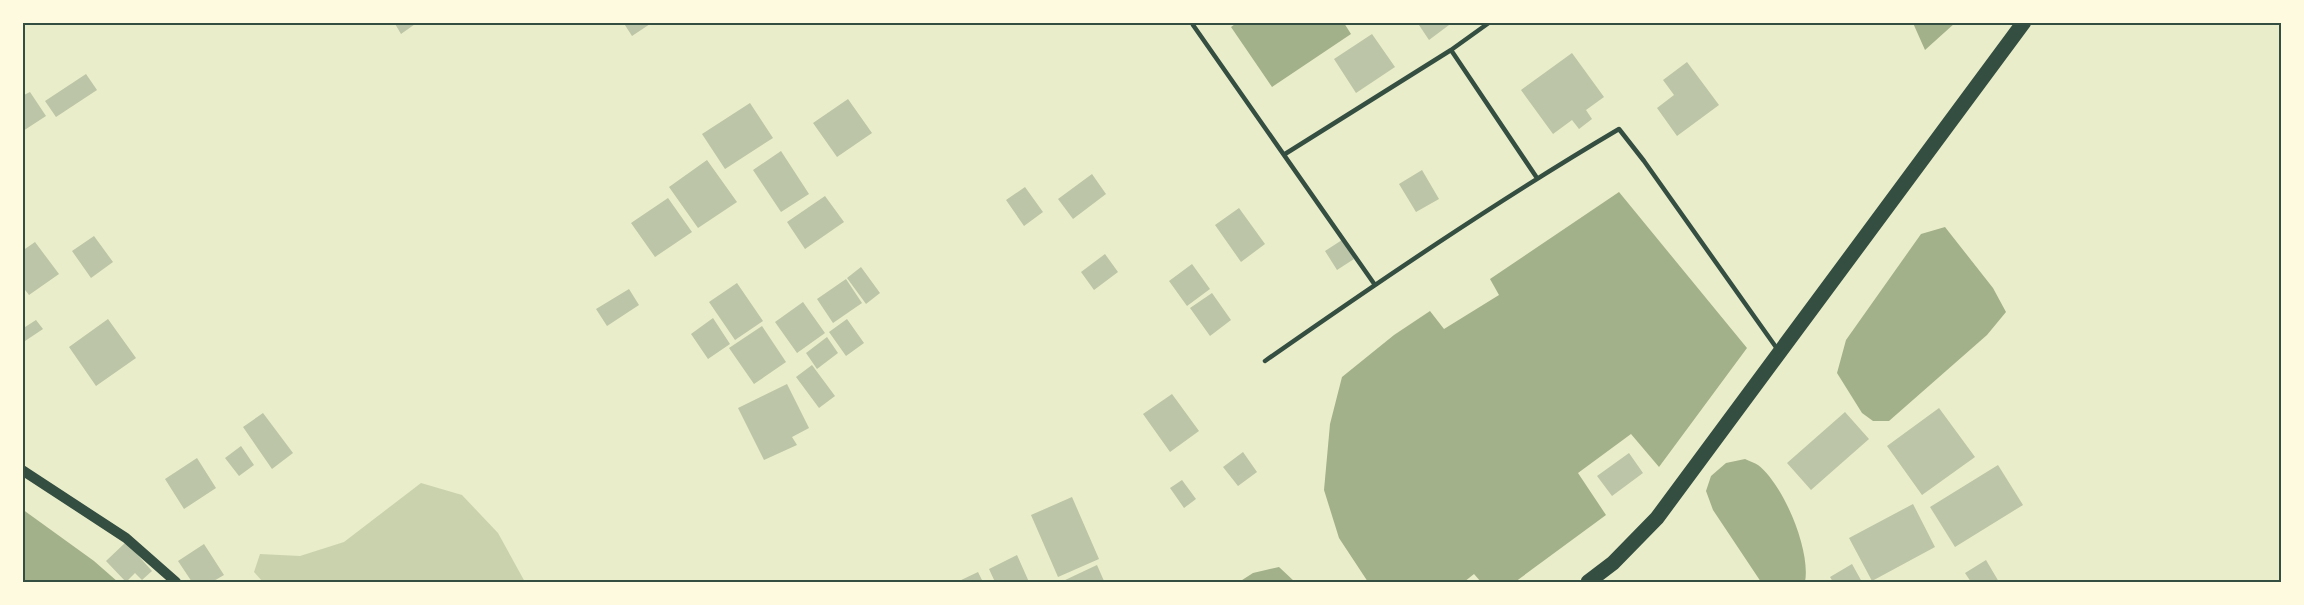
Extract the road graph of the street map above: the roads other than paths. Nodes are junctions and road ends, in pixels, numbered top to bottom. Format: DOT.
graph roads {
  1 [pos="1491,22"];
  2 [pos="2024,22"];
  3 [pos="1193,24"];
  4 [pos="1451,50"];
  5 [pos="1285,154"];
  6 [pos="1537,178"];
  7 [pos="1375,285"];
  8 [pos="1779,353"];
  9 [pos="1265,361"];
  10 [pos="22,470"];
  11 [pos="176,582"];
  12 [pos="1588,582"];
  1 -- 4 [label="lane"];
  2 -- 8 [label="main road"];
  3 -- 5 [label="lane"];
  4 -- 5 [label="lane"];
  4 -- 6 [label="lane"];
  5 -- 7 [label="lane"];
  6 -- 7 [label="lane"];
  6 -- 8 [label="lane"];
  7 -- 9 [label="lane"];
  8 -- 12 [label="main road"];
  10 -- 11 [label="street"];
}
